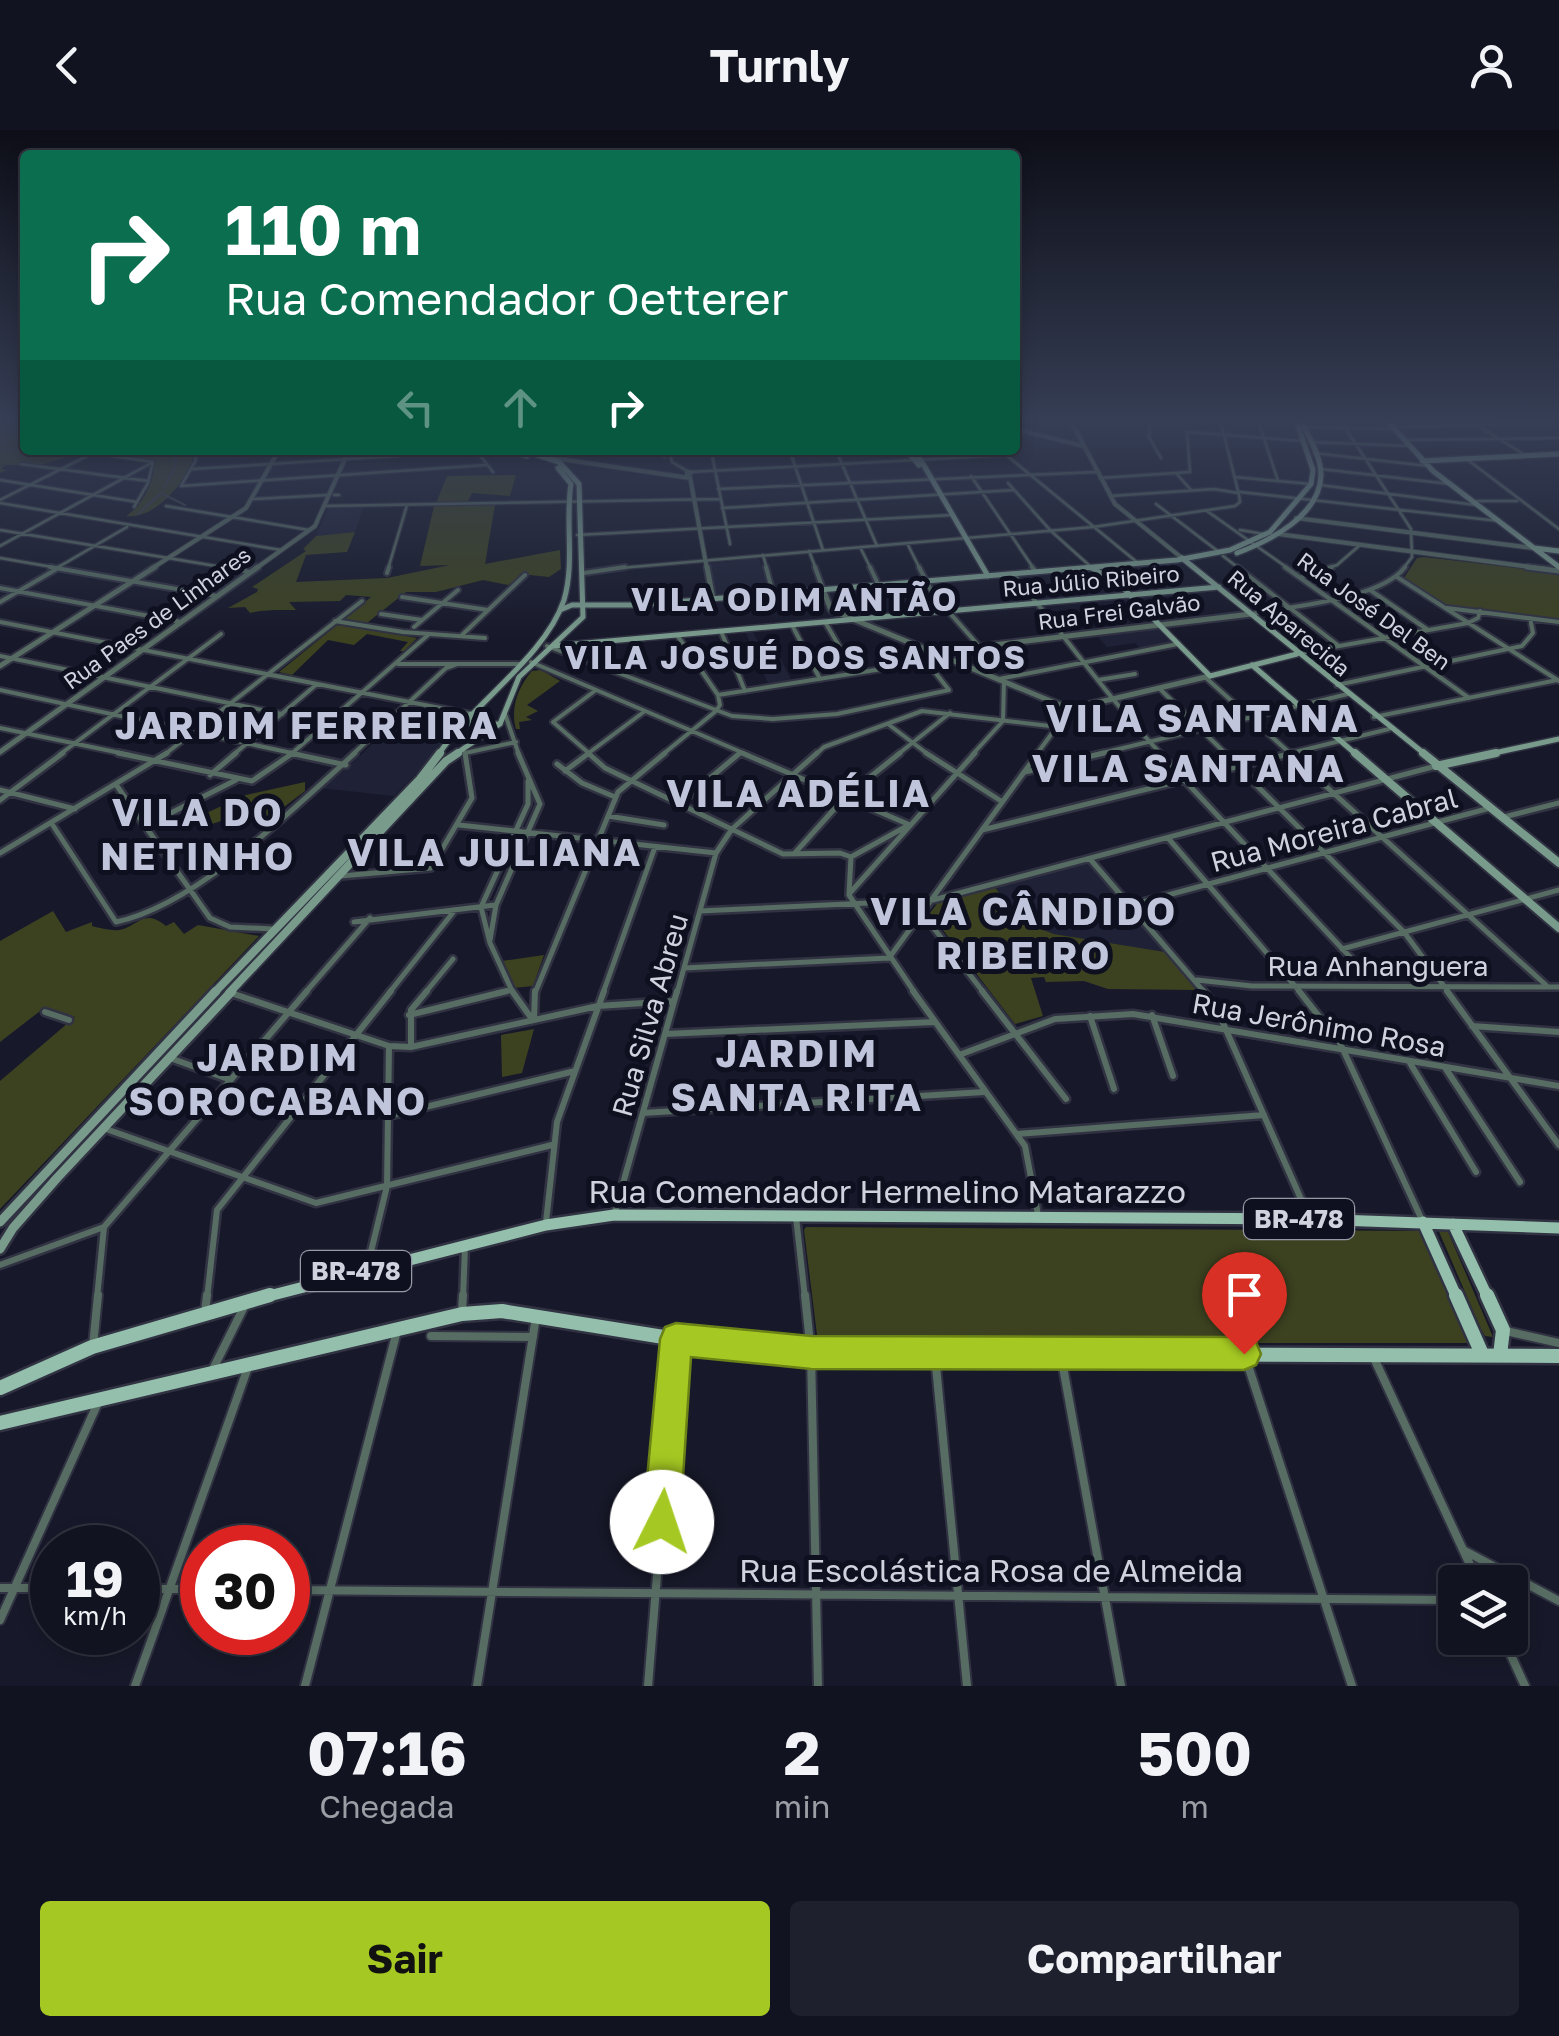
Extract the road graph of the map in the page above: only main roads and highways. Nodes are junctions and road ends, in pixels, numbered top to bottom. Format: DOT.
graph roads {
  1 [pos="567,496"];
  2 [pos="577,496"];
  3 [pos="940,496"];
  4 [pos="1304,496"];
  5 [pos="1312,496"];
  6 [pos="1469,496"];
  7 [pos="1470,496"];
  8 [pos="1480,503"];
  9 [pos="1256,544"];
  10 [pos="1542,550"];
  11 [pos="1559,551"];
  12 [pos="1221,554"];
  13 [pos="1182,558"];
  14 [pos="1189,564"];
  15 [pos="1092,567"];
  16 [pos="1559,567"];
  17 [pos="988,576"];
  18 [pos="1219,587"];
  19 [pos="585,593"];
  20 [pos="1130,595"];
  21 [pos="584,606"];
  22 [pos="605,606"];
  23 [pos="560,610"];
  24 [pos="555,618"];
  25 [pos="575,627"];
  26 [pos="548,646"];
  27 [pos="1297,654"];
  28 [pos="1252,665"];
  29 [pos="505,711"];
  30 [pos="471,714"];
  31 [pos="1559,739"];
  32 [pos="1436,766"];
  33 [pos="1559,863"];
  34 [pos="1559,928"];
  35 [pos="796,1217"];
  36 [pos="1038,1218"];
  37 [pos="0,1222"];
  38 [pos="1423,1222"];
  39 [pos="1454,1224"];
  40 [pos="1559,1228"];
  41 [pos="0,1246"];
  42 [pos="462,1314"];
  43 [pos="1472,1331"];
  44 [pos="1502,1333"];
  45 [pos="1372,1354"];
  46 [pos="1482,1354"];
  47 [pos="1500,1355"];
  48 [pos="1559,1356"];
  49 [pos="250,1362"];
  50 [pos="212,1372"];
  51 [pos="0,1388"];
  52 [pos="0,1423"];
  1 -- 23 [label="main road"];
  2 -- 19 [label="main road"];
  3 -- 17 [label="main road"];
  4 -- 9 [label="main road"];
  5 -- 9 [label="main road"];
  6 -- 8 [label="main road"];
  7 -- 8 [label="main road"];
  8 -- 10 [label="main road"];
  8 -- 10 [label="main road"];
  9 -- 12 [label="main road"];
  10 -- 11 [label="main road"];
  10 -- 16 [label="main road"];
  10 -- 16 [label="main road"];
  12 -- 13 [label="main road"];
  12 -- 14 [label="main road"];
  13 -- 14 [label="main road, Rua Aparecida"];
  13 -- 15 [label="main road"];
  14 -- 18 [label="main road, Rua Aparecida"];
  15 -- 17 [label="main road"];
  15 -- 20 [label="main road"];
  17 -- 22 [label="main road"];
  18 -- 20 [label="main road, Rua Júlio Ribeiro"];
  18 -- 27 [label="main road, Rua Aparecida"];
  19 -- 21 [label="main road"];
  19 -- 22 [label="main road"];
  20 -- 26 [label="main road, Rua Júlio Ribeiro"];
  20 -- 28 [label="main road"];
  21 -- 22 [label="main road"];
  21 -- 23 [label="main road"];
  21 -- 25 [label="main road"];
  23 -- 24 [label="main road"];
  24 -- 25 [label="main road"];
  24 -- 30 [label="main road"];
  25 -- 26 [label="main road"];
  26 -- 29 [label="main road"];
  27 -- 28 [label="main road"];
  27 -- 32 [label="main road, Rua Aparecida"];
  28 -- 34 [label="main road"];
  29 -- 30 [label="main road"];
  29 -- 41 [label="main road"];
  30 -- 37 [label="main road"];
  31 -- 32 [label="main road"];
  32 -- 33 [label="main road, Rua Aparecida"];
  35 -- 36 [label="main road, Rua Comendador Hermelino Matarazzo / BR-478"];
  35 -- 51 [label="main road, Rua Comendador Hermelino Matarazzo / BR-478"];
  36 -- 38 [label="main road, Rua Comendador Hermelino Matarazzo / BR-478"];
  38 -- 39 [label="main road, Rua Comendador Hermelino Matarazzo / BR-478"];
  38 -- 43 [label="main road"];
  39 -- 40 [label="main road, Rua Comendador Hermelino Matarazzo / BR-478"];
  39 -- 44 [label="main road"];
  42 -- 45 [label="main road, BR-478"];
  42 -- 49 [label="main road, BR-478"];
  43 -- 44 [label="main road"];
  43 -- 46 [label="main road"];
  44 -- 47 [label="main road"];
  45 -- 46 [label="main road, BR-478"];
  46 -- 47 [label="main road, BR-478"];
  47 -- 48 [label="main road, BR-478"];
  49 -- 50 [label="main road, BR-478"];
  50 -- 52 [label="main road, BR-478"];
}
